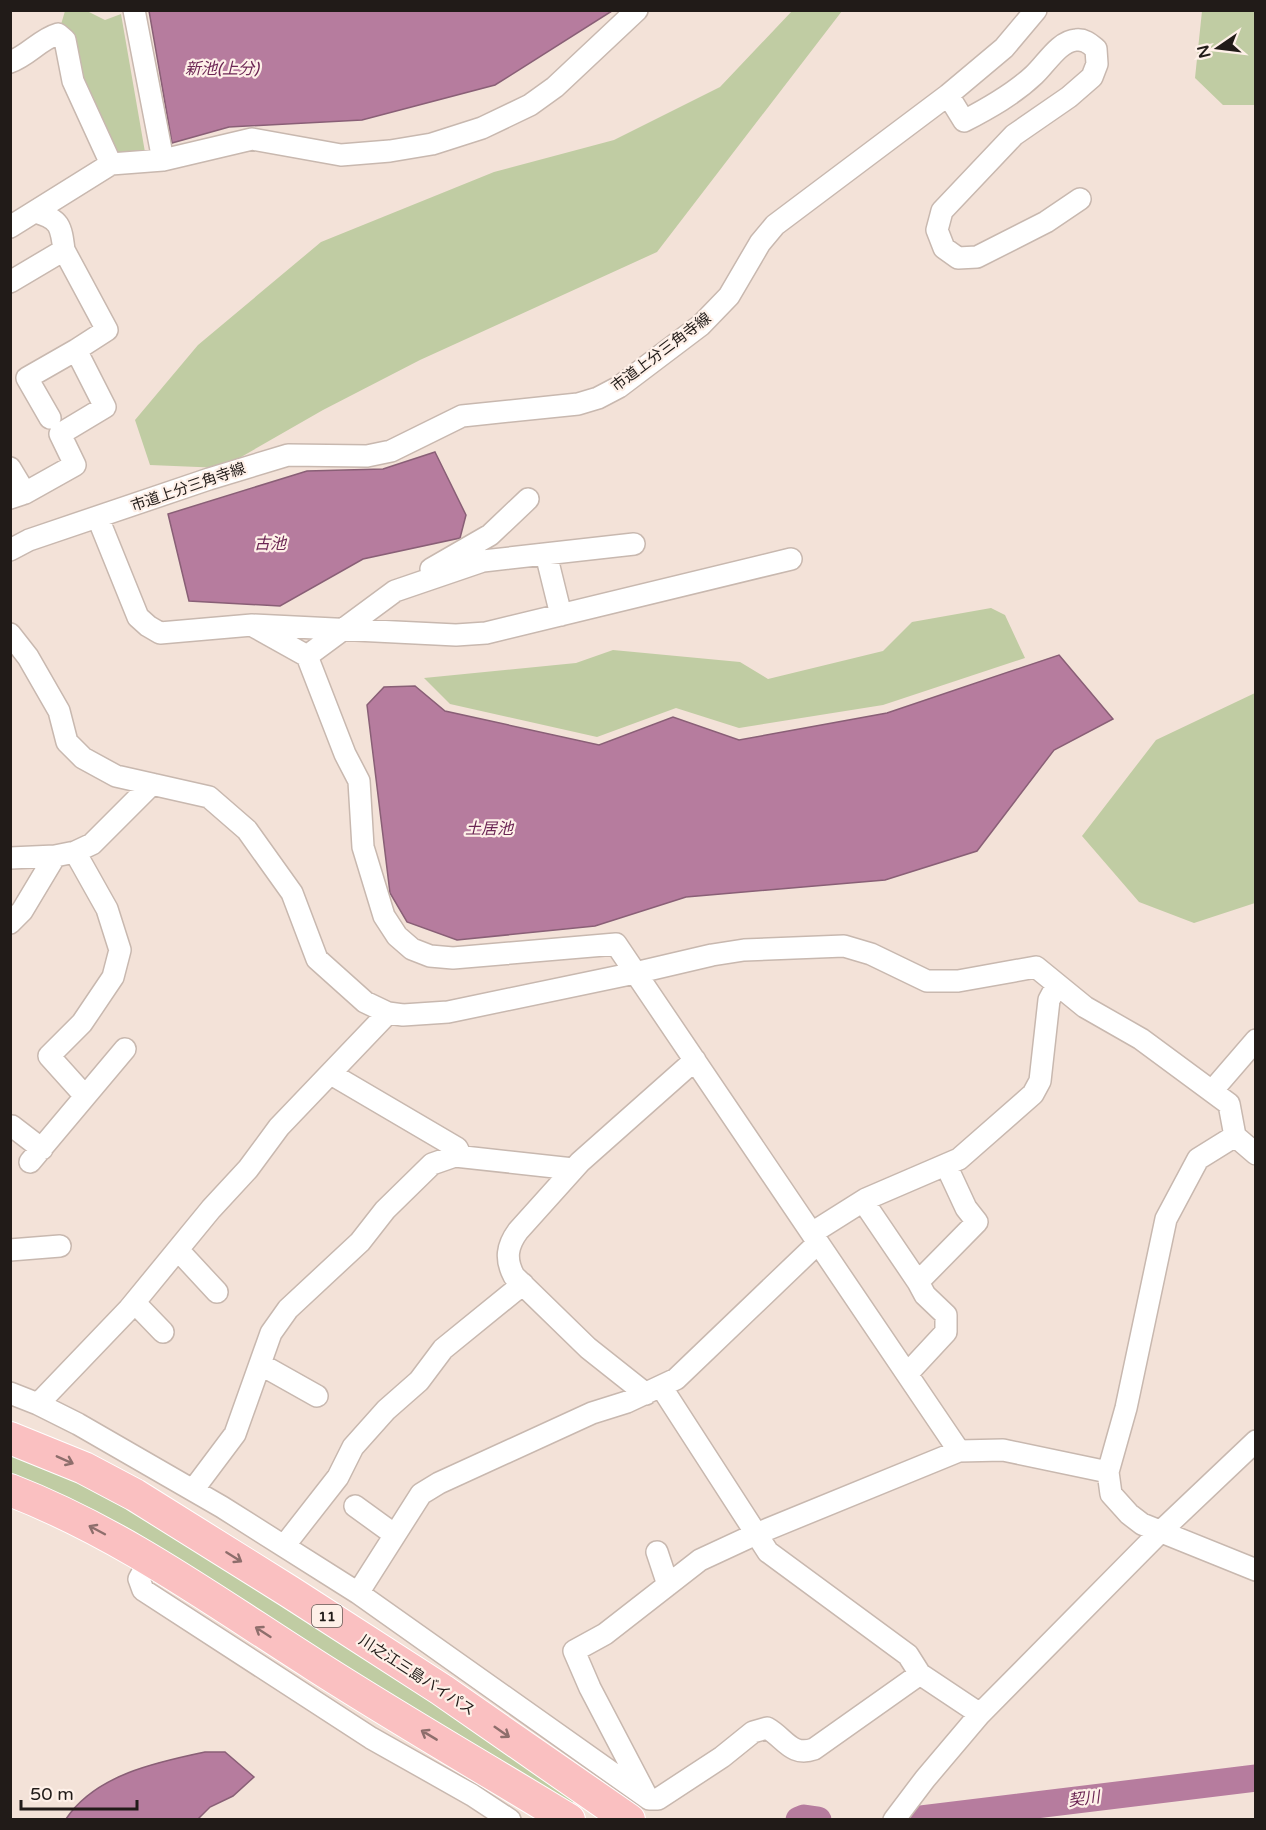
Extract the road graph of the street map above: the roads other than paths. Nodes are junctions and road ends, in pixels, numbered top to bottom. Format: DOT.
graph roads {
  1 [pos="134,10"];
  2 [pos="637,10"];
  3 [pos="1036,10"];
  4 [pos="10,62"];
  5 [pos="948,95"];
  6 [pos="162,160"];
  7 [pos="111,164"];
  8 [pos="1080,199"];
  9 [pos="35,212"];
  10 [pos="10,228"];
  11 [pos="64,250"];
  12 [pos="10,282"];
  13 [pos="75,350"];
  14 [pos="40,412"];
  15 [pos="10,468"];
  16 [pos="18,496"];
  17 [pos="528,499"];
  18 [pos="98,518"];
  19 [pos="634,544"];
  20 [pos="10,550"];
  21 [pos="546,554"];
  22 [pos="791,559"];
  23 [pos="395,591"];
  24 [pos="561,615"];
  25 [pos="252,625"];
  26 [pos="345,628"];
  27 [pos="10,634"];
  28 [pos="307,656"];
  29 [pos="153,784"];
  30 [pos="65,854"];
  31 [pos="10,858"];
  32 [pos="10,923"];
  33 [pos="635,973"];
  34 [pos="1058,985"];
  35 [pos="388,1013"];
  36 [pos="1256,1040"];
  37 [pos="125,1048"];
  38 [pos="695,1060"];
  39 [pos="331,1074"];
  40 [pos="1212,1091"];
  41 [pos="86,1096"];
  42 [pos="10,1128"];
  43 [pos="1235,1136"];
  44 [pos="1256,1154"];
  45 [pos="461,1156"];
  46 [pos="946,1165"];
  47 [pos="573,1169"];
  48 [pos="863,1201"];
  49 [pos="815,1238"];
  50 [pos="60,1246"];
  51 [pos="10,1250"];
  52 [pos="178,1250"];
  53 [pos="918,1282"];
  54 [pos="523,1284"];
  55 [pos="217,1292"];
  56 [pos="135,1303"];
  57 [pos="163,1332"];
  58 [pos="260,1364"];
  59 [pos="907,1374"];
  60 [pos="654,1391"];
  61 [pos="10,1393"];
  62 [pos="317,1396"];
  63 [pos="38,1404"];
  64 [pos="10,1438"];
  65 [pos="1256,1441"];
  66 [pos="959,1451"];
  67 [pos="1108,1472"];
  68 [pos="10,1490"];
  69 [pos="193,1490"];
  70 [pos="355,1506"];
  71 [pos="1160,1532"];
  72 [pos="756,1534"];
  73 [pos="395,1535"];
  74 [pos="284,1546"];
  75 [pos="657,1552"];
  76 [pos="150,1559"];
  77 [pos="1256,1570"];
  78 [pos="668,1585"];
  79 [pos="358,1593"];
  80 [pos="920,1674"];
  81 [pos="980,1714"];
  82 [pos="633,1814"];
  83 [pos="896,1817"];
  84 [pos="510,1820"];
  85 [pos="569,1820"];
  1 -- 6 [label="street"];
  2 -- 6 [label="street"];
  3 -- 5 [label="street, 市道上分三角寺線"];
  4 -- 7 [label="street"];
  5 -- 8 [label="street"];
  5 -- 18 [label="street, 市道上分三角寺線"];
  6 -- 7 [label="street"];
  7 -- 9 [label="street"];
  9 -- 10 [label="street"];
  9 -- 11 [label="street"];
  11 -- 12 [label="street"];
  11 -- 13 [label="street"];
  13 -- 14 [label="street"];
  13 -- 16 [label="street"];
  15 -- 16 [label="street"];
  17 -- 23 [label="street"];
  18 -- 20 [label="street, 市道上分三角寺線"];
  18 -- 25 [label="street"];
  19 -- 21 [label="street"];
  21 -- 23 [label="street"];
  21 -- 24 [label="street"];
  22 -- 24 [label="street"];
  23 -- 26 [label="street"];
  24 -- 26 [label="street"];
  25 -- 26 [label="street"];
  25 -- 28 [label="street"];
  26 -- 28 [label="street"];
  27 -- 29 [label="street"];
  28 -- 33 [label="street"];
  29 -- 30 [label="street"];
  29 -- 35 [label="street"];
  30 -- 31 [label="street"];
  30 -- 32 [label="street"];
  30 -- 41 [label="street"];
  33 -- 34 [label="street"];
  33 -- 35 [label="street"];
  33 -- 38 [label="street"];
  34 -- 40 [label="street"];
  34 -- 46 [label="street"];
  35 -- 39 [label="street"];
  36 -- 40 [label="street"];
  37 -- 41 [label="street"];
  38 -- 47 [label="street"];
  38 -- 49 [label="street"];
  39 -- 45 [label="street"];
  39 -- 52 [label="street"];
  40 -- 43 [label="street"];
  41 -- 42 [label="street"];
  43 -- 44 [label="street"];
  43 -- 67 [label="street"];
  45 -- 47 [label="street"];
  45 -- 58 [label="street"];
  46 -- 48 [label="street"];
  46 -- 53 [label="street"];
  47 -- 54 [label="street"];
  48 -- 49 [label="street"];
  48 -- 53 [label="street"];
  49 -- 59 [label="street"];
  49 -- 60 [label="street"];
  50 -- 51 [label="street"];
  52 -- 55 [label="street"];
  52 -- 56 [label="street"];
  53 -- 59 [label="street"];
  54 -- 60 [label="street"];
  54 -- 74 [label="street"];
  56 -- 57 [label="street"];
  56 -- 63 [label="street"];
  58 -- 62 [label="street"];
  58 -- 69 [label="street"];
  59 -- 66 [label="street"];
  60 -- 72 [label="street"];
  60 -- 73 [label="street"];
  61 -- 63 [label="street"];
  63 -- 69 [label="street"];
  64 -- 82 [label="highway, 川之江三島バイパス / 11, one-way"];
  65 -- 71 [label="street"];
  66 -- 67 [label="street"];
  66 -- 72 [label="street"];
  67 -- 71 [label="street"];
  76 -- 68 [label="highway, one-way"];
  69 -- 74 [label="street"];
  70 -- 73 [label="street"];
  71 -- 77 [label="street"];
  71 -- 81 [label="street"];
  72 -- 78 [label="street"];
  72 -- 80 [label="street"];
  73 -- 79 [label="street"];
  74 -- 79 [label="street"];
  75 -- 78 [label="street"];
  76 -- 84 [label="street"];
  85 -- 76 [label="highway, one-way"];
  78 -- 82 [label="street"];
  79 -- 82 [label="street"];
  80 -- 81 [label="street"];
  80 -- 82 [label="street"];
  81 -- 83 [label="street"];
}
